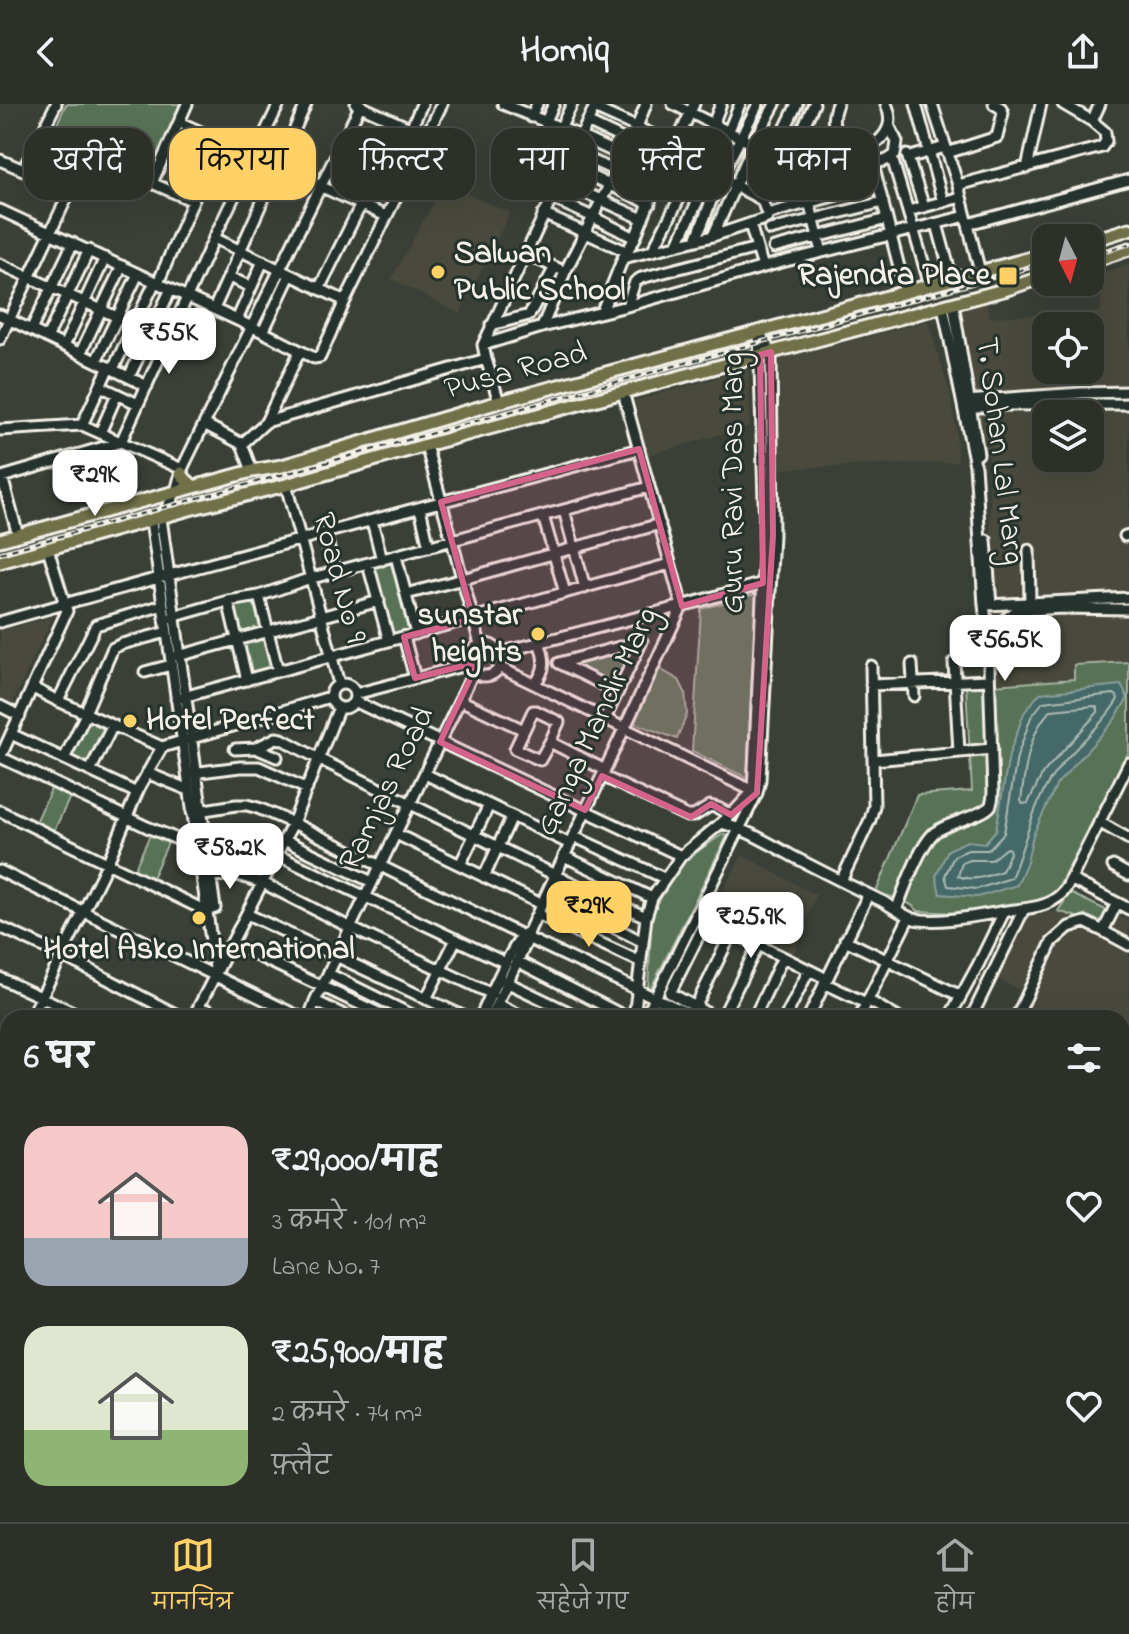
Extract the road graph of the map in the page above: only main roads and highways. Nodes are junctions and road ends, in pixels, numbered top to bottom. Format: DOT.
graph roads {
  1 [pos="1129,229"];
  2 [pos="1104,237"];
  3 [pos="1129,249"];
  4 [pos="1104,257"];
  5 [pos="1032,258"];
  6 [pos="1032,281"];
  7 [pos="181,471"];
  8 [pos="194,487"];
  9 [pos="0,540"];
  10 [pos="0,562"];
  1 -- 2 [label="main road"];
  3 -- 4 [label="main road"];
  5 -- 8 [label="main road, Pusa Road"];
  6 -- 10 [label="main road, Pusa Road"];
  7 -- 8 [label="main road"];
  8 -- 9 [label="main road, Pusa Road"];
}
